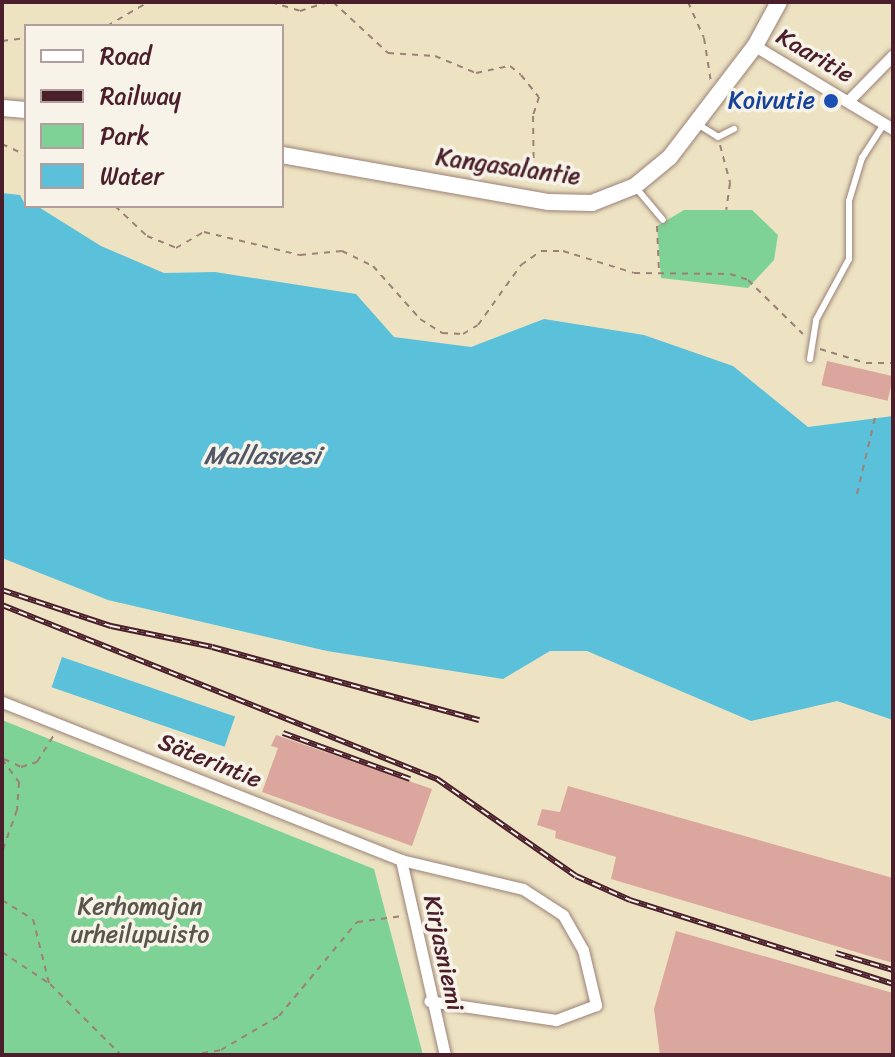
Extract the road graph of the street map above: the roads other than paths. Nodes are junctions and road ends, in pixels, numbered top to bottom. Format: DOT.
graph roads {
  1 [pos="779,2"];
  2 [pos="755,46"];
  3 [pos="893,55"];
  4 [pos="848,101"];
  5 [pos="2,108"];
  6 [pos="24,110"];
  7 [pos="696,123"];
  8 [pos="888,126"];
  9 [pos="734,129"];
  10 [pos="284,155"];
  11 [pos="635,186"];
  12 [pos="663,220"];
  13 [pos="810,359"];
  14 [pos="2,702"];
  15 [pos="401,860"];
  16 [pos="429,1001"];
  17 [pos="445,1055"];
  1 -- 2 [label="main road, Kangasalantie"];
  2 -- 4 [label="street, Kaaritie"];
  2 -- 7 [label="main road, Kangasalantie"];
  3 -- 4 [label="street"];
  4 -- 8 [label="street, Kaaritie"];
  5 -- 6 [label="main road"];
  7 -- 9 [label="lane"];
  7 -- 11 [label="main road, Kangasalantie"];
  8 -- 13 [label="lane"];
  10 -- 11 [label="main road, Kangasalantie"];
  11 -- 12 [label="lane"];
  14 -- 15 [label="street, Säterintie"];
  15 -- 16 [label="street, Kirjasniemi"];
  15 -- 16 [label="street, Säterintie"];
  16 -- 17 [label="street, Kirjasniemi"];
}
